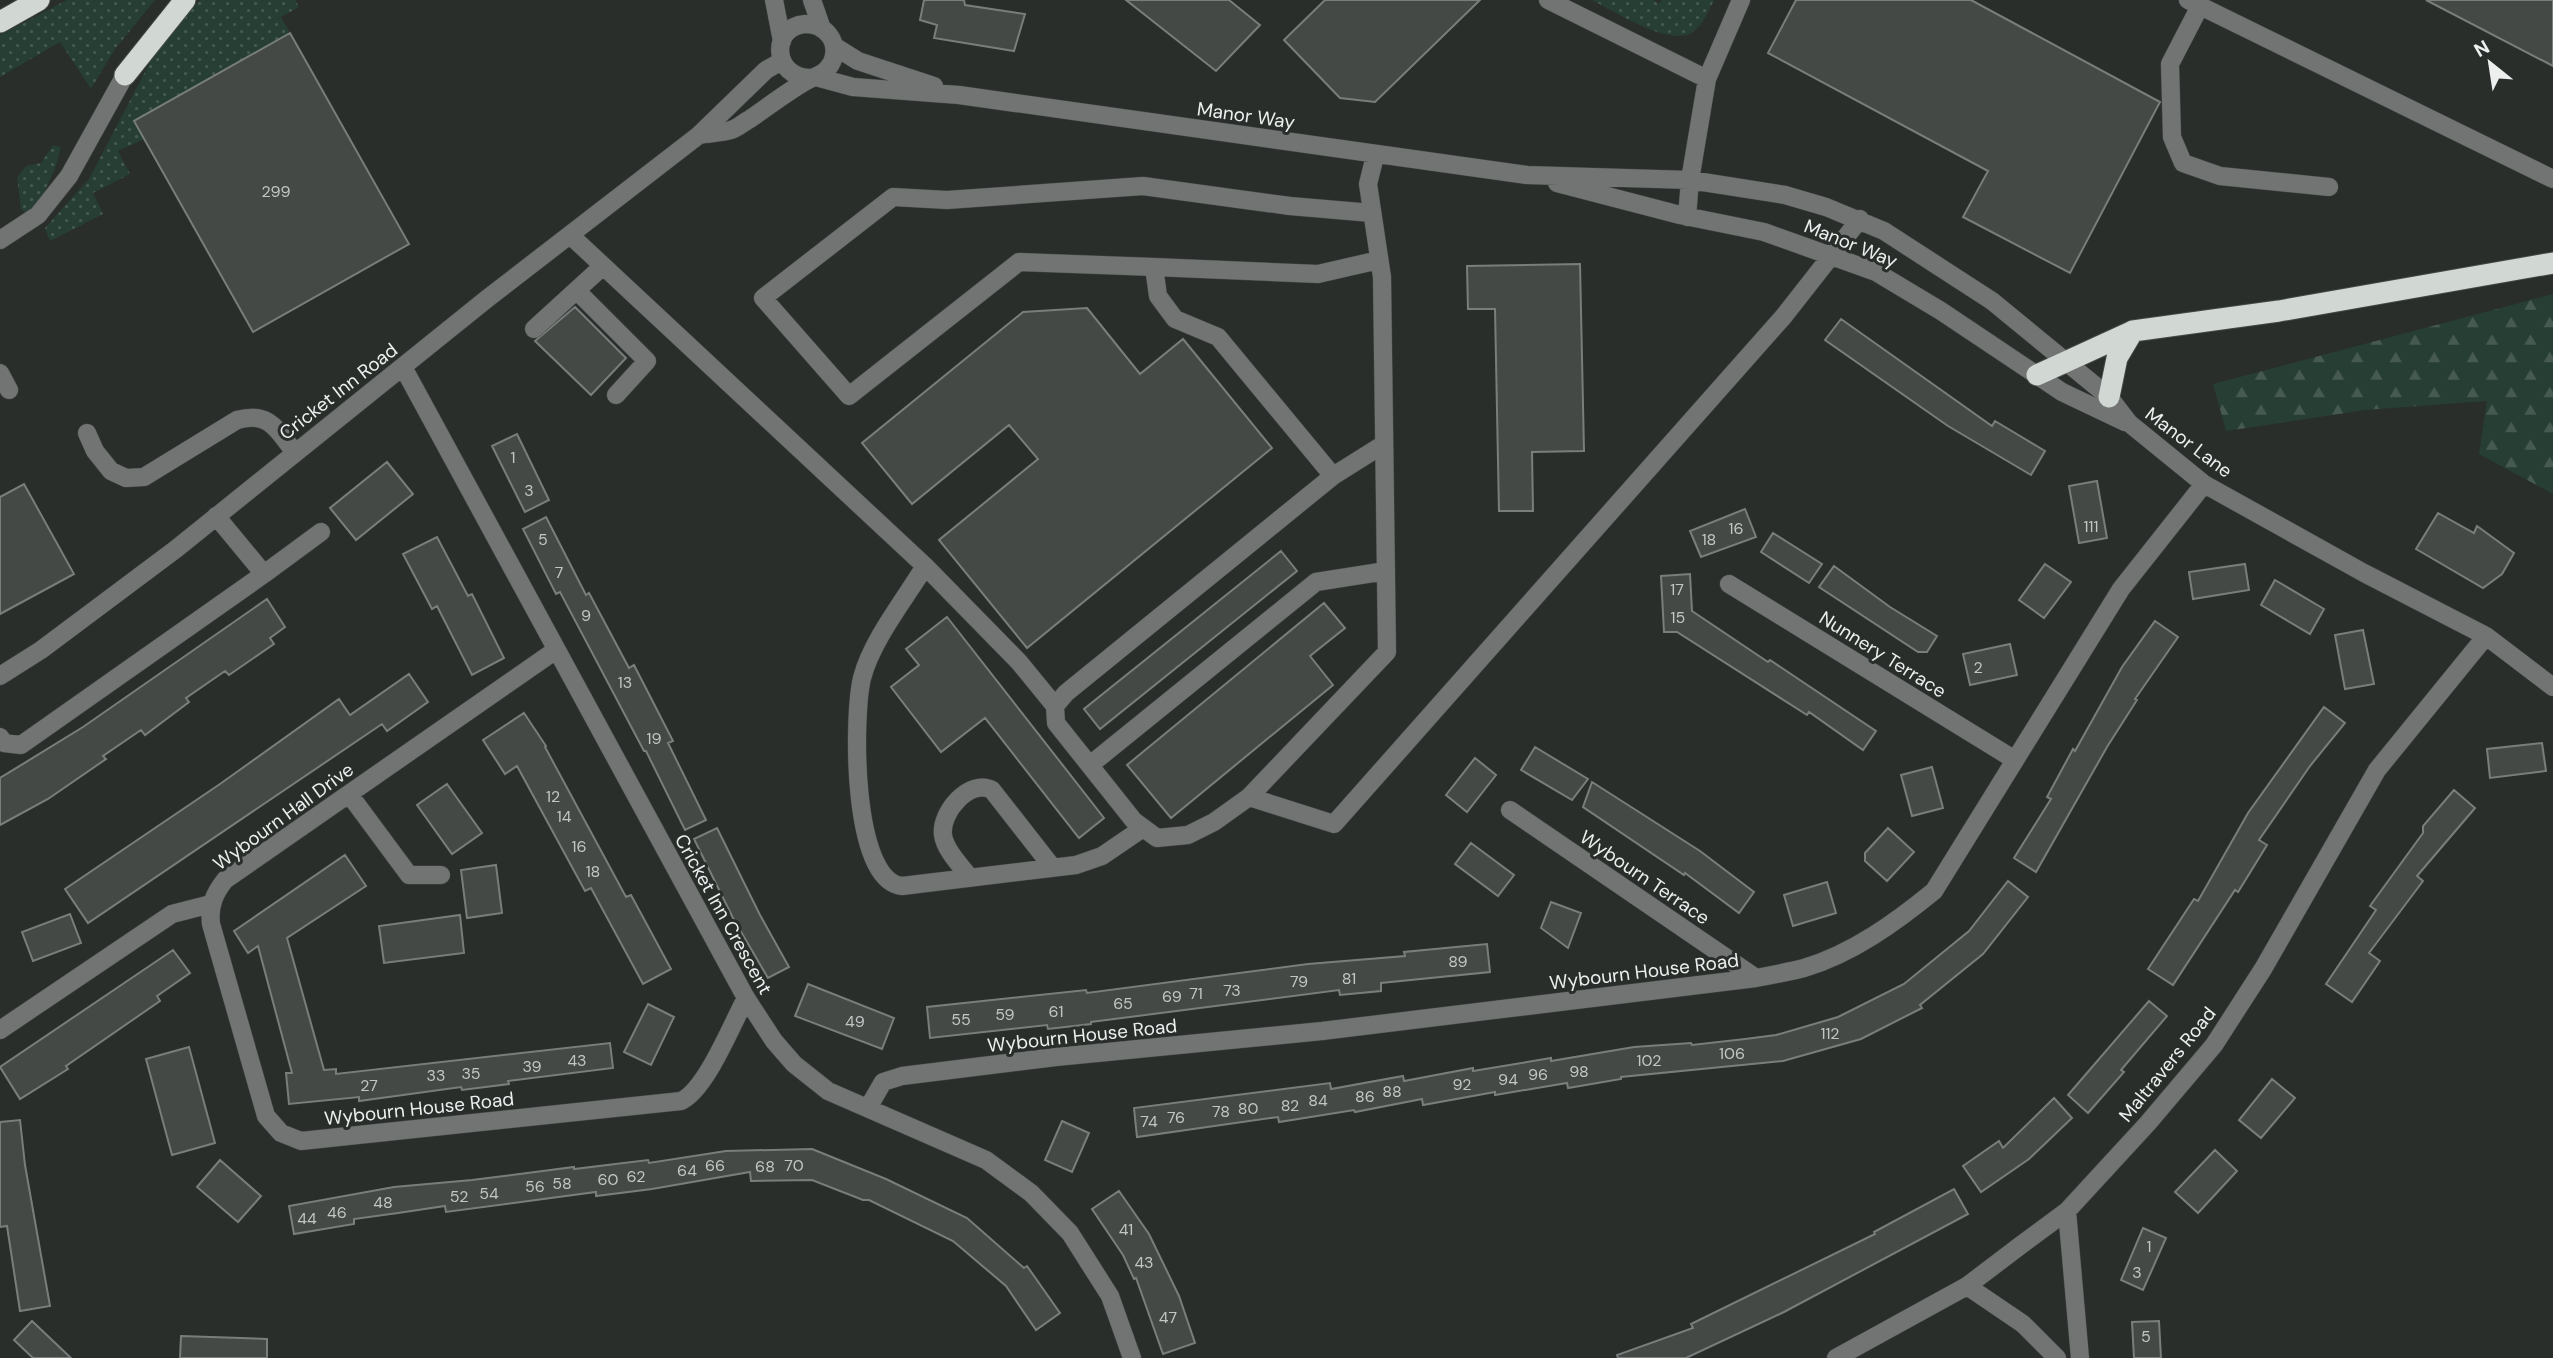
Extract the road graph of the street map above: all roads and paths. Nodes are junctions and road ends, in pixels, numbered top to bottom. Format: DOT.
graph roads {
  1 [pos="39,0"];
  2 [pos="185,0"];
  3 [pos="774,0"];
  4 [pos="812,0"];
  5 [pos="1548,0"];
  6 [pos="1741,0"];
  7 [pos="2194,3"];
  8 [pos="0,22"];
  9 [pos="822,29"];
  10 [pos="782,41"];
  11 [pos="834,46"];
  12 [pos="782,61"];
  13 [pos="125,75"];
  14 [pos="813,77"];
  15 [pos="1707,79"];
  16 [pos="960,95"];
  17 [pos="699,135"];
  18 [pos="1375,156"];
  19 [pos="1527,176"];
  20 [pos="2553,179"];
  21 [pos="1690,180"];
  22 [pos="2329,187"];
  23 [pos="1372,213"];
  24 [pos="1687,216"];
  25 [pos="1860,219"];
  26 [pos="570,235"];
  27 [pos="0,240"];
  28 [pos="1832,255"];
  29 [pos="1379,260"];
  30 [pos="2553,263"];
  31 [pos="603,266"];
  32 [pos="1154,267"];
  33 [pos="577,291"];
  34 [pos="534,329"];
  35 [pos="2133,331"];
  36 [pos="2065,361"];
  37 [pos="403,367"];
  38 [pos="0,373"];
  39 [pos="2037,375"];
  40 [pos="9,390"];
  41 [pos="616,394"];
  42 [pos="2109,397"];
  43 [pos="2129,423"];
  44 [pos="87,433"];
  45 [pos="1384,444"];
  46 [pos="295,453"];
  47 [pos="1333,476"];
  48 [pos="2204,484"];
  49 [pos="216,516"];
  50 [pos="321,532"];
  51 [pos="925,566"];
  52 [pos="1386,571"];
  53 [pos="264,574"];
  54 [pos="1729,584"];
  55 [pos="2486,636"];
  56 [pos="556,650"];
  57 [pos="0,676"];
  58 [pos="2553,687"];
  59 [pos="1055,706"];
  60 [pos="0,737"];
  61 [pos="2015,760"];
  62 [pos="1090,765"];
  63 [pos="349,794"];
  64 [pos="1248,797"];
  65 [pos="1510,810"];
  66 [pos="1143,828"];
  67 [pos="1053,868"];
  68 [pos="440,875"];
  69 [pos="970,878"];
  70 [pos="211,904"];
  71 [pos="1756,978"];
  72 [pos="746,998"];
  73 [pos="0,1030"];
  74 [pos="868,1108"];
  75 [pos="2067,1211"];
  76 [pos="1967,1286"];
  77 [pos="1132,1358"];
  78 [pos="1836,1358"];
  79 [pos="2057,1358"];
  80 [pos="2080,1358"];
  1 -- 8 [label="highway"];
  2 -- 13 [label="highway"];
  3 -- 10 [label="street"];
  4 -- 9 [label="street, Manor Way"];
  5 -- 15 [label="street"];
  6 -- 15 [label="street"];
  7 -- 20 [label="street"];
  7 -- 22 [label="street"];
  9 -- 10 [label="street"];
  9 -- 11 [label="street, Manor Way"];
  10 -- 12 [label="street"];
  11 -- 14 [label="street"];
  11 -- 16 [label="street, Manor Way"];
  12 -- 14 [label="street, Manor Way"];
  12 -- 17 [label="street, Cricket Inn Road"];
  13 -- 27 [label="street"];
  14 -- 16 [label="street, Manor Way"];
  14 -- 17 [label="street, Cricket Inn Road"];
  15 -- 21 [label="street"];
  16 -- 18 [label="street, Manor Way"];
  17 -- 26 [label="street, Cricket Inn Road"];
  18 -- 19 [label="street, Manor Way"];
  18 -- 23 [label="street"];
  19 -- 21 [label="street, Manor Way"];
  19 -- 24 [label="street, Manor Way"];
  21 -- 24 [label="street"];
  21 -- 25 [label="street, Manor Way"];
  23 -- 29 [label="street"];
  23 -- 32 [label="street"];
  24 -- 28 [label="street, Manor Way"];
  25 -- 28 [label="street"];
  25 -- 36 [label="street, Manor Lane"];
  26 -- 31 [label="street"];
  26 -- 37 [label="street, Cricket Inn Road"];
  28 -- 39 [label="street, Manor Way"];
  28 -- 64 [label="street"];
  29 -- 32 [label="street"];
  29 -- 45 [label="street"];
  30 -- 35 [label="highway"];
  31 -- 33 [label="street"];
  31 -- 51 [label="street"];
  32 -- 47 [label="street"];
  33 -- 34 [label="street"];
  33 -- 41 [label="street"];
  35 -- 36 [label="highway"];
  35 -- 42 [label="highway"];
  36 -- 39 [label="highway"];
  36 -- 42 [label="street, Manor Lane"];
  37 -- 46 [label="street, Cricket Inn Road"];
  37 -- 56 [label="street, Cricket Inn Crescent"];
  38 -- 40 [label="street"];
  39 -- 43 [label="street, Manor Way"];
  42 -- 43 [label="street, Manor Lane"];
  43 -- 48 [label="street, Manor Lane"];
  44 -- 46 [label="street"];
  45 -- 47 [label="street"];
  45 -- 52 [label="street"];
  46 -- 49 [label="street, Cricket Inn Road"];
  47 -- 59 [label="street"];
  48 -- 55 [label="street, Manor Lane"];
  48 -- 61 [label="street, Wybourn House Road"];
  49 -- 53 [label="street"];
  49 -- 57 [label="street, Cricket Inn Road"];
  50 -- 53 [label="street"];
  51 -- 59 [label="street"];
  51 -- 69 [label="street"];
  52 -- 62 [label="street"];
  52 -- 64 [label="street"];
  53 -- 60 [label="street"];
  54 -- 61 [label="street, Nunnery Terrace"];
  55 -- 58 [label="street, Manor Lane"];
  55 -- 75 [label="street, Maltravers Road"];
  56 -- 63 [label="street, Wybourn Hall Drive"];
  56 -- 72 [label="street, Cricket Inn Crescent"];
  59 -- 62 [label="street"];
  61 -- 71 [label="street, Wybourn House Road"];
  62 -- 66 [label="street"];
  63 -- 68 [label="street"];
  63 -- 70 [label="street, Wybourn Hall Drive"];
  64 -- 66 [label="street"];
  65 -- 71 [label="street, Wybourn Terrace"];
  66 -- 67 [label="street"];
  67 -- 69 [label="street"];
  67 -- 69 [label="street"];
  70 -- 72 [label="street, Wybourn House Road"];
  70 -- 73 [label="street"];
  71 -- 74 [label="street, Wybourn House Road"];
  72 -- 74 [label="street, Cricket Inn Crescent"];
  74 -- 77 [label="street, Cricket Inn Crescent"];
  75 -- 76 [label="street, Maltravers Road"];
  75 -- 80 [label="street"];
  76 -- 78 [label="street, Maltravers Road"];
  76 -- 79 [label="street"];
}
